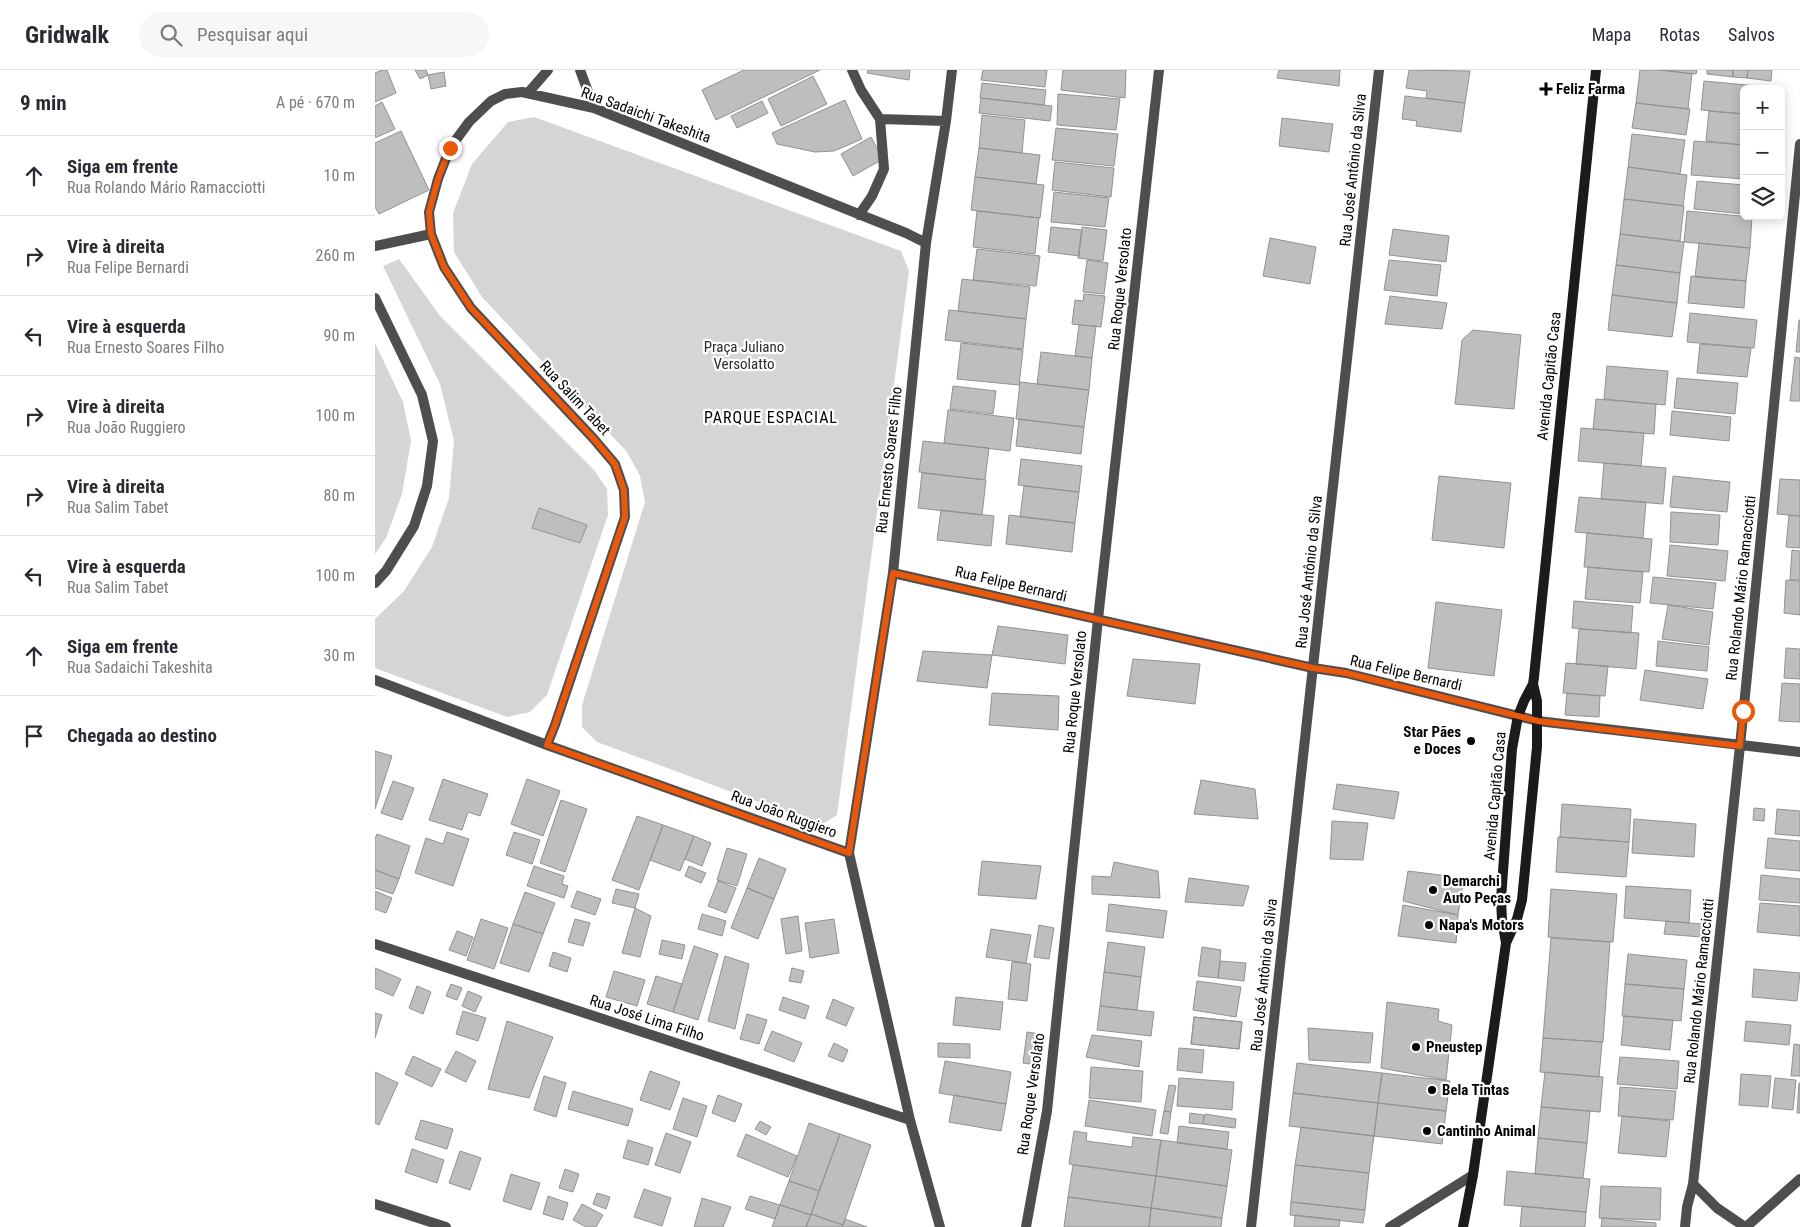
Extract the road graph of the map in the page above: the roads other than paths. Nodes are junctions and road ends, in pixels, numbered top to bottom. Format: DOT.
graph roads {
  1 [pos="548,70"];
  2 [pos="580,70"];
  3 [pos="852,70"];
  4 [pos="952,70"];
  5 [pos="1159,70"];
  6 [pos="1379,70"];
  7 [pos="1596,70"];
  8 [pos="528,93"];
  9 [pos="594,108"];
  10 [pos="880,119"];
  11 [pos="946,121"];
  12 [pos="1800,144"];
  13 [pos="859,215"];
  14 [pos="431,234"];
  15 [pos="926,243"];
  16 [pos="375,246"];
  17 [pos="375,298"];
  18 [pos="893,573"];
  19 [pos="375,583"];
  20 [pos="1098,619"];
  21 [pos="1313,668"];
  22 [pos="375,680"];
  23 [pos="1533,684"];
  24 [pos="1518,716"];
  25 [pos="1538,721"];
  26 [pos="547,745"];
  27 [pos="1740,746"];
  28 [pos="1800,752"];
  29 [pos="849,853"];
  30 [pos="1506,943"];
  31 [pos="375,944"];
  32 [pos="910,1120"];
  33 [pos="1473,1175"];
  34 [pos="1800,1179"];
  35 [pos="1693,1184"];
  36 [pos="375,1204"];
  37 [pos="446,1227"];
  38 [pos="940,1227"];
  39 [pos="1026,1227"];
  40 [pos="1251,1227"];
  41 [pos="1389,1227"];
  42 [pos="1463,1227"];
  43 [pos="1685,1227"];
  44 [pos="1745,1227"];
  1 -- 8 [label="street"];
  2 -- 9 [label="street"];
  3 -- 10 [label="street"];
  4 -- 11 [label="street, Rua Ernesto Soares Filho"];
  5 -- 20 [label="street, Rua Roque Versolato"];
  6 -- 21 [label="street, Rua José Antônio da Silva"];
  7 -- 23 [label="main road, Avenida Capitão Casa"];
  8 -- 9 [label="street, Rua Sadaichi Takeshita"];
  8 -- 14 [label="street, Rua Sadaichi Takeshita"];
  9 -- 13 [label="street, Rua Sadaichi Takeshita"];
  10 -- 11 [label="street"];
  10 -- 13 [label="street"];
  11 -- 15 [label="street, Rua Ernesto Soares Filho"];
  12 -- 27 [label="street, Rua Rolando Mário Ramacciotti"];
  13 -- 15 [label="street, Rua Sadaichi Takeshita"];
  14 -- 16 [label="street"];
  14 -- 26 [label="street, Rua Salim Tabet"];
  15 -- 18 [label="street, Rua Ernesto Soares Filho"];
  17 -- 19 [label="street"];
  18 -- 20 [label="street, Rua Felipe Bernardi"];
  18 -- 29 [label="street, Rua Ernesto Soares Filho"];
  20 -- 21 [label="street, Rua Felipe Bernardi"];
  20 -- 39 [label="street, Rua Roque Versolato"];
  21 -- 24 [label="street, Rua Felipe Bernardi"];
  21 -- 40 [label="street, Rua José Antônio da Silva"];
  22 -- 26 [label="street, Rua João Ruggiero"];
  23 -- 24 [label="main road, Avenida Capitão Casa"];
  23 -- 25 [label="main road, Avenida Capitão Casa"];
  24 -- 25 [label="street, Rua Felipe Bernardi"];
  24 -- 30 [label="main road, Avenida Capitão Casa"];
  25 -- 27 [label="street, Rua Felipe Bernardi"];
  25 -- 30 [label="main road, Avenida Capitão Casa"];
  26 -- 29 [label="street, Rua João Ruggiero"];
  27 -- 28 [label="street, Rua Felipe Bernardi"];
  27 -- 35 [label="street, Rua Rolando Mário Ramacciotti"];
  29 -- 32 [label="street, Rua João Ruggiero"];
  30 -- 33 [label="main road, Avenida Capitão Casa"];
  31 -- 32 [label="street, Rua José Lima Filho"];
  32 -- 38 [label="street, Rua João Ruggiero"];
  33 -- 41 [label="street"];
  33 -- 42 [label="main road, Avenida Capitão Casa"];
  34 -- 44 [label="street"];
  35 -- 43 [label="street, Rua Rolando Mário Ramacciotti"];
  35 -- 44 [label="street"];
  36 -- 37 [label="street"];
}
